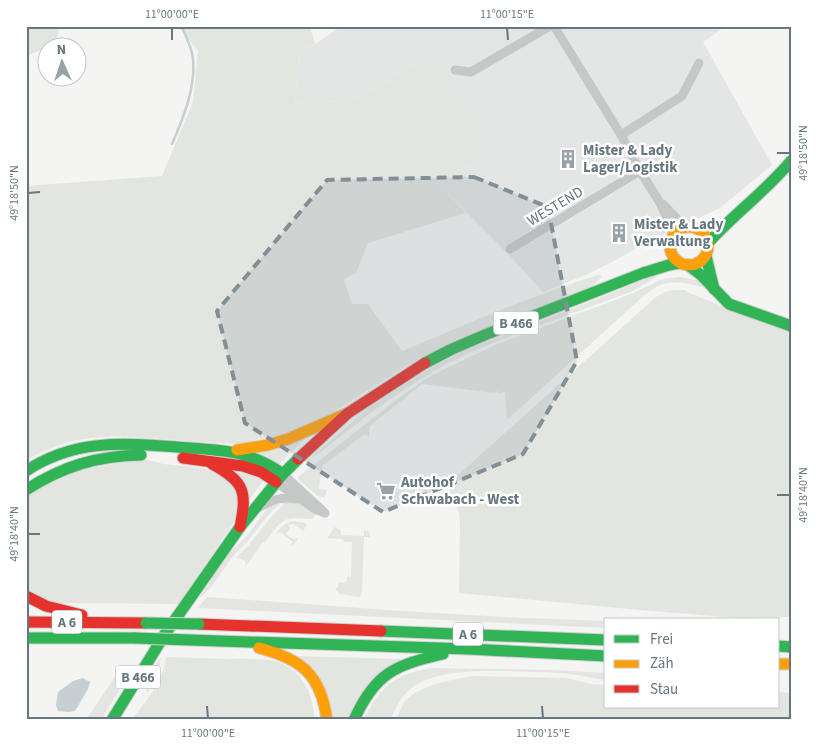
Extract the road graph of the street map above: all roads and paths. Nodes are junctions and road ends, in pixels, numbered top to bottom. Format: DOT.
graph roads {
  1 [pos="552,26"];
  2 [pos="699,63"];
  3 [pos="455,70"];
  4 [pos="621,136"];
  5 [pos="791,161"];
  6 [pos="640,170"];
  7 [pos="659,200"];
  8 [pos="736,213"];
  9 [pos="685,227"];
  10 [pos="700,230"];
  11 [pos="674,234"];
  12 [pos="708,242"];
  13 [pos="670,248"];
  14 [pos="510,249"];
  15 [pos="706,256"];
  16 [pos="684,264"];
  17 [pos="642,273"];
  18 [pos="714,289"];
  19 [pos="791,326"];
  20 [pos="348,414"];
  21 [pos="230,450"];
  22 [pos="204,460"];
  23 [pos="26,471"];
  24 [pos="280,478"];
  25 [pos="26,490"];
  26 [pos="299,499"];
  27 [pos="253,510"];
  28 [pos="240,527"];
  29 [pos="26,596"];
  30 [pos="26,622"];
  31 [pos="108,622"];
  32 [pos="26,638"];
  33 [pos="604,640"];
  34 [pos="233,641"];
  35 [pos="468,649"];
  36 [pos="604,656"];
  37 [pos="112,720"];
  38 [pos="326,720"];
  39 [pos="354,720"];
  1 -- 3 [label="street"];
  1 -- 4 [label="street"];
  2 -- 4 [label="street"];
  4 -- 6 [label="street"];
  5 -- 8 [label="main road"];
  6 -- 7 [label="street"];
  6 -- 14 [label="street, WESTEND"];
  7 -- 9 [label="street"];
  7 -- 11 [label="street"];
  8 -- 10 [label="main road"];
  8 -- 12 [label="main road"];
  9 -- 10 [label="main road"];
  9 -- 11 [label="main road"];
  10 -- 12 [label="main road"];
  11 -- 13 [label="main road"];
  12 -- 15 [label="main road"];
  13 -- 16 [label="main road"];
  13 -- 17 [label="main road, B 466"];
  15 -- 16 [label="main road"];
  15 -- 18 [label="main road"];
  16 -- 17 [label="main road, B 466"];
  16 -- 18 [label="main road"];
  17 -- 20 [label="main road, B 466"];
  18 -- 19 [label="main road"];
  20 -- 21 [label="main road"];
  20 -- 24 [label="main road, B 466"];
  21 -- 23 [label="main road"];
  21 -- 24 [label="main road"];
  22 -- 24 [label="main road"];
  22 -- 25 [label="main road"];
  22 -- 28 [label="main road"];
  24 -- 26 [label="street"];
  24 -- 26 [label="street"];
  24 -- 27 [label="main road, B 466"];
  26 -- 27 [label="street"];
  27 -- 28 [label="main road, B 466"];
  28 -- 37 [label="main road, B 466"];
  29 -- 31 [label="main road"];
  30 -- 31 [label="main road, A 6"];
  31 -- 33 [label="main road, A 6, bridge"];
  32 -- 34 [label="main road, A 6, bridge"];
  34 -- 35 [label="main road, A 6"];
  34 -- 38 [label="main road"];
  35 -- 36 [label="main road, A 6"];
  35 -- 39 [label="main road"];
}
